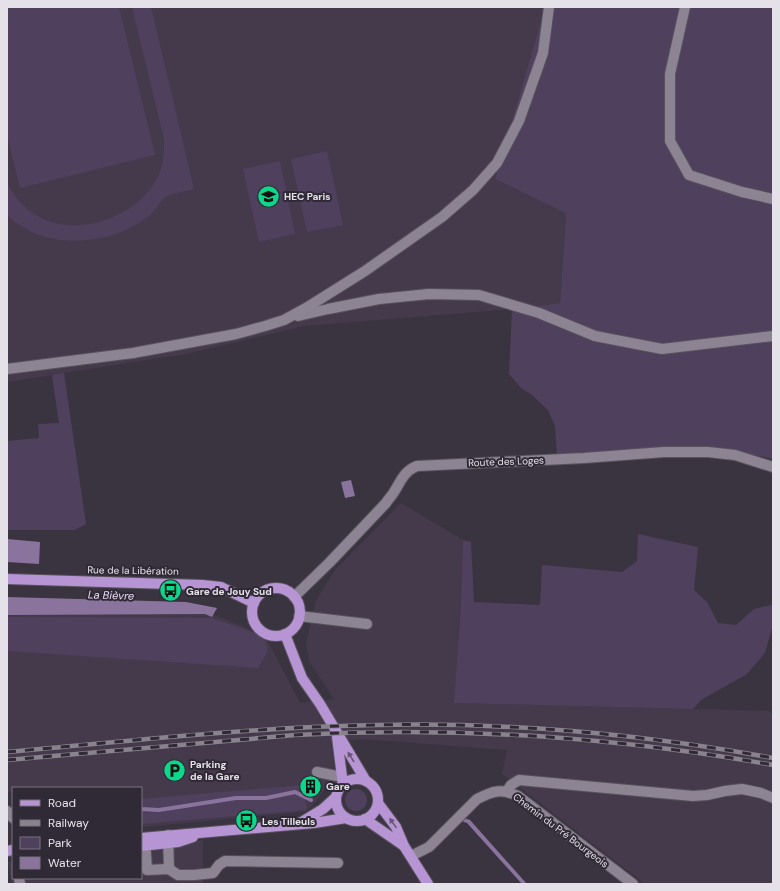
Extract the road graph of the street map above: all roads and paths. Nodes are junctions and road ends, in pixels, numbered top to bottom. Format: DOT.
graph roads {
  1 [pos="549,7"];
  2 [pos="685,7"];
  3 [pos="773,199"];
  4 [pos="284,320"];
  5 [pos="773,336"];
  6 [pos="7,369"];
  7 [pos="773,467"];
  8 [pos="7,579"];
  9 [pos="294,597"];
  10 [pos="254,603"];
  11 [pos="299,616"];
  12 [pos="367,624"];
  13 [pos="285,634"];
  14 [pos="337,733"];
  15 [pos="317,772"];
  16 [pos="343,781"];
  17 [pos="366,781"];
  18 [pos="508,791"];
  19 [pos="336,797"];
  20 [pos="773,798"];
  21 [pos="378,803"];
  22 [pos="346,818"];
  23 [pos="365,820"];
  24 [pos="298,824"];
  25 [pos="168,840"];
  26 [pos="143,842"];
  27 [pos="404,846"];
  28 [pos="411,856"];
  29 [pos="338,863"];
  30 [pos="169,869"];
  31 [pos="428,884"];
  32 [pos="633,884"];
  1 -- 4 [label="street"];
  2 -- 3 [label="street"];
  4 -- 5 [label="street"];
  4 -- 6 [label="street"];
  7 -- 9 [label="street, Route des Loges"];
  8 -- 10 [label="main road, Rue de la Libération"];
  9 -- 10 [label="main road"];
  9 -- 11 [label="main road"];
  10 -- 13 [label="main road"];
  11 -- 12 [label="street"];
  11 -- 13 [label="main road"];
  13 -- 14 [label="main road"];
  14 -- 16 [label="main road"];
  17 -- 14 [label="main road, one-way"];
  15 -- 16 [label="street"];
  16 -- 17 [label="main road"];
  16 -- 19 [label="main road"];
  17 -- 21 [label="main road"];
  18 -- 20 [label="street"];
  18 -- 28 [label="street, Chemin du Pré Bourgeois"];
  18 -- 32 [label="street, Chemin du Pré Bourgeois"];
  19 -- 22 [label="main road"];
  19 -- 24 [label="main road"];
  21 -- 23 [label="main road"];
  27 -- 21 [label="main road, one-way"];
  22 -- 23 [label="main road"];
  22 -- 24 [label="main road"];
  23 -- 27 [label="main road"];
  24 -- 25 [label="main road"];
  25 -- 26 [label="main road"];
  25 -- 30 [label="street"];
  26 -- 30 [label="street"];
  27 -- 28 [label="main road"];
  28 -- 31 [label="main road"];
  29 -- 30 [label="street"];
}
